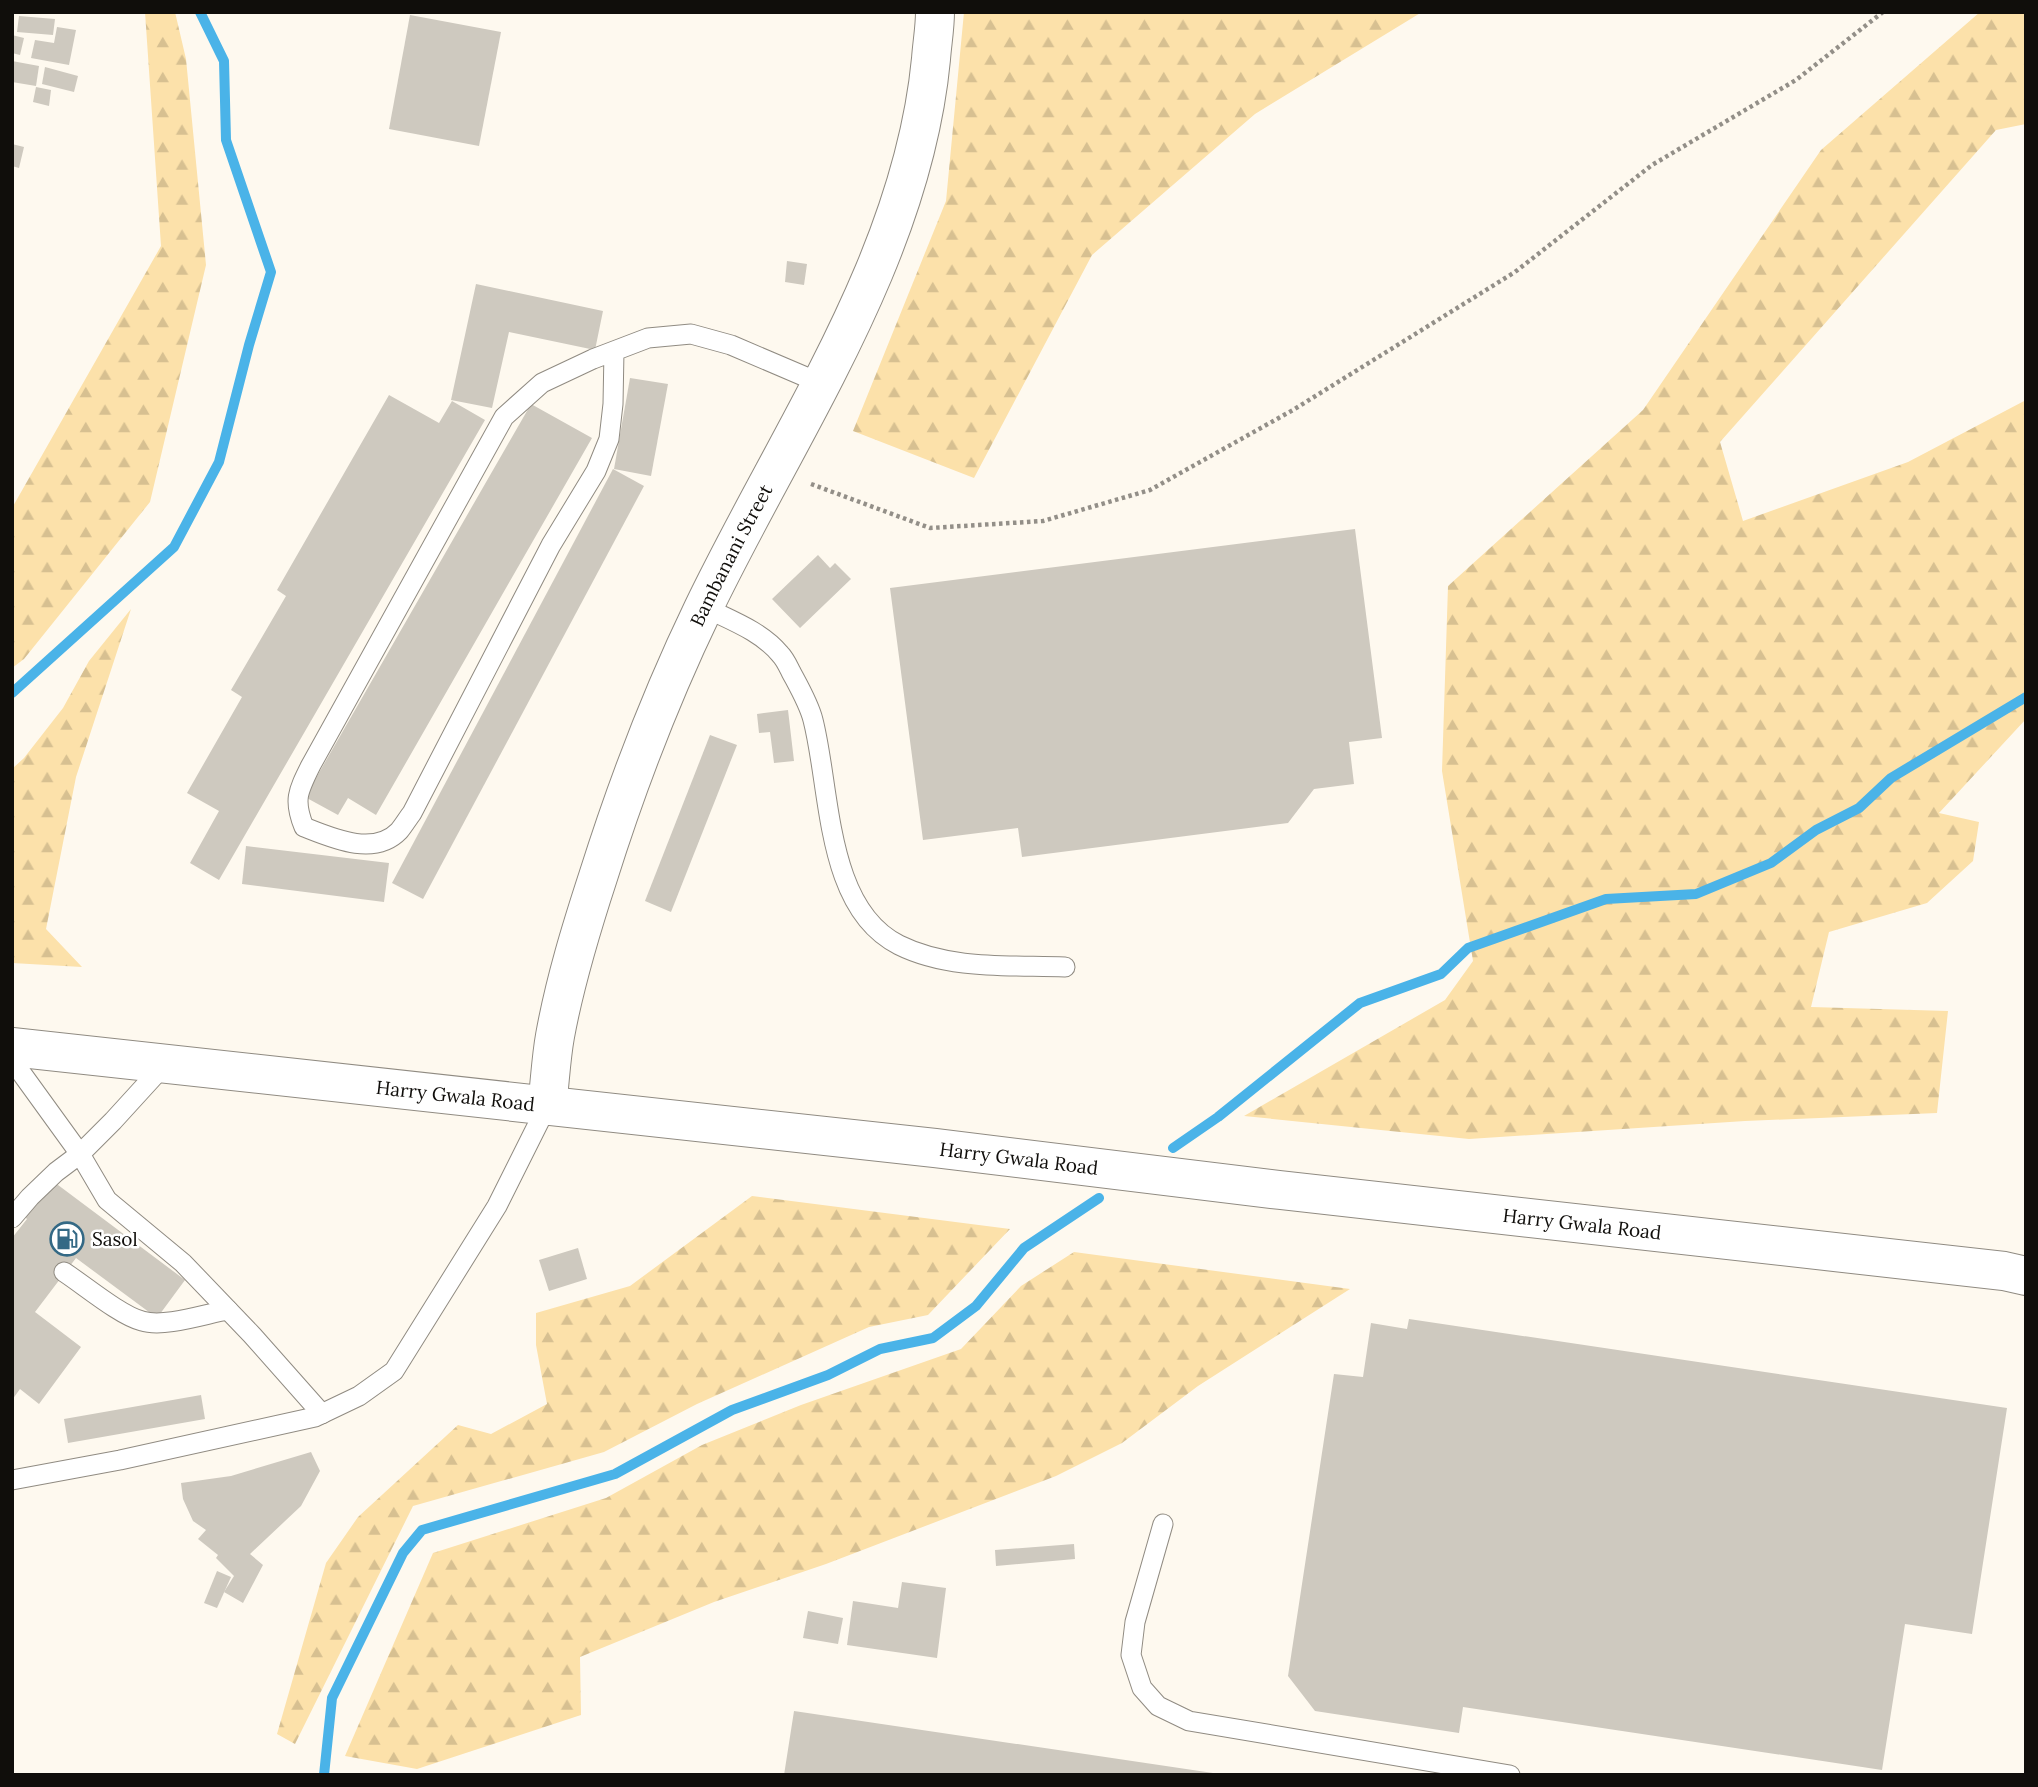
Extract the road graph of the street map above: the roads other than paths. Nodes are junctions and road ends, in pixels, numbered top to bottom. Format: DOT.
graph roads {
  1 [pos="934,12"];
  2 [pos="614,351"];
  3 [pos="820,383"];
  4 [pos="704,607"];
  5 [pos="1065,967"];
  6 [pos="12,1047"];
  7 [pos="12,1060"];
  8 [pos="164,1064"];
  9 [pos="547,1105"];
  10 [pos="80,1154"];
  11 [pos="14,1227"];
  12 [pos="65,1272"];
  13 [pos="2026,1276"];
  14 [pos="228,1310"];
  15 [pos="323,1414"];
  16 [pos="12,1480"];
  17 [pos="1163,1524"];
  18 [pos="1510,1775"];
  1 -- 3 [label="main road, Bambanani Street"];
  2 -- 2 [label="lane"];
  2 -- 3 [label="lane"];
  3 -- 4 [label="main road, Bambanani Street"];
  4 -- 5 [label="lane"];
  4 -- 9 [label="main road, Bambanani Street"];
  6 -- 8 [label="main road, Harry Gwala Road"];
  7 -- 10 [label="lane"];
  8 -- 9 [label="main road, Harry Gwala Road"];
  8 -- 10 [label="lane"];
  9 -- 13 [label="main road, Harry Gwala Road"];
  9 -- 15 [label="lane"];
  10 -- 11 [label="lane"];
  10 -- 14 [label="lane"];
  12 -- 14 [label="lane"];
  14 -- 15 [label="lane"];
  15 -- 16 [label="lane"];
  17 -- 18 [label="lane"];
}
